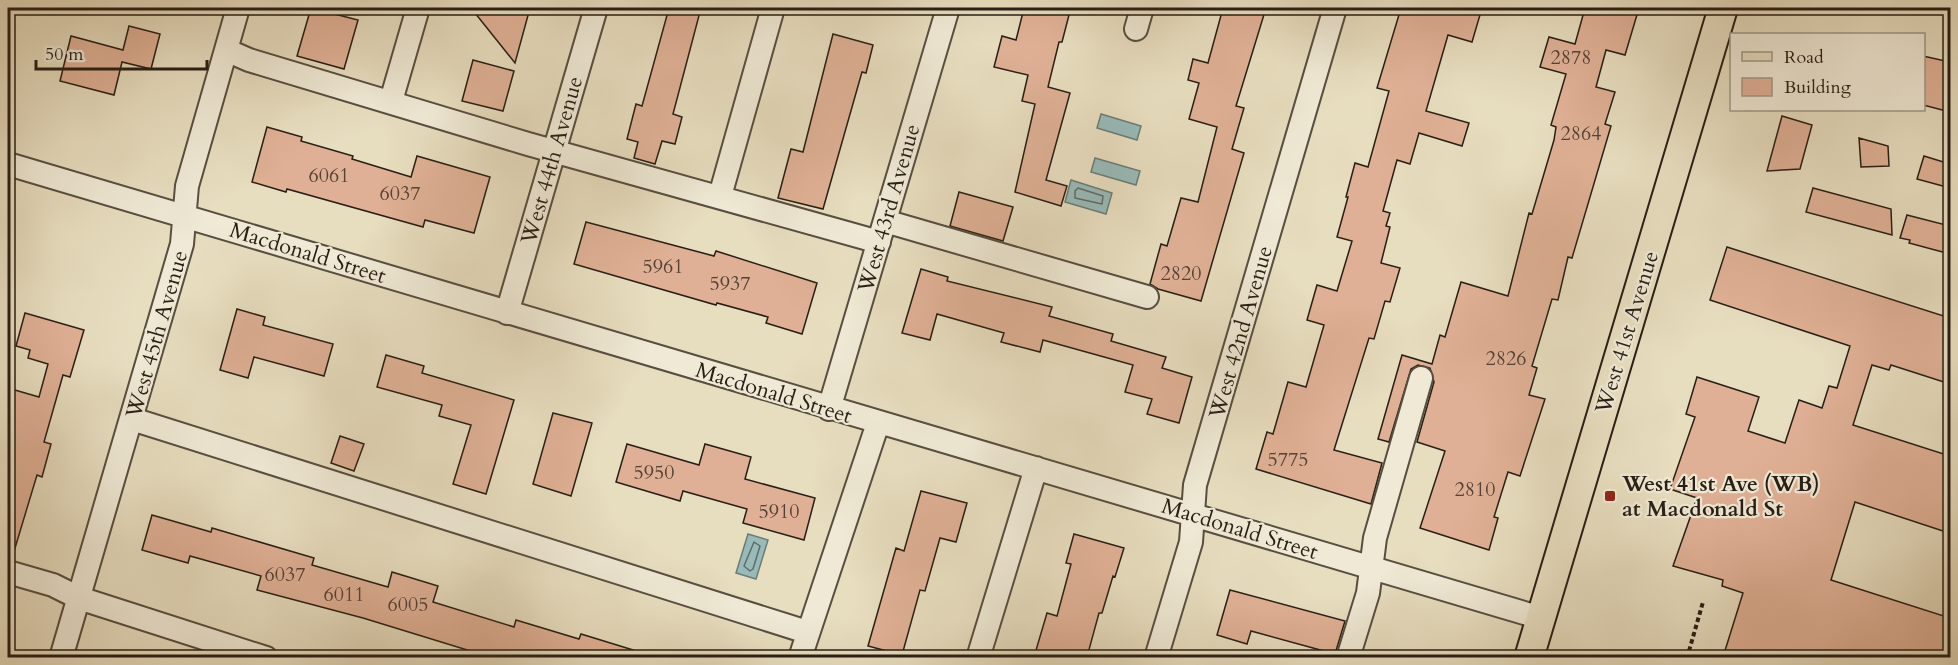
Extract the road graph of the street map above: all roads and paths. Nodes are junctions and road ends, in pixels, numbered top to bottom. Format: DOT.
graph roads {
  1 [pos="238,8"];
  2 [pos="418,8"];
  3 [pos="596,8"];
  4 [pos="773,8"];
  5 [pos="948,8"];
  6 [pos="1335,8"];
  7 [pos="1723,8"];
  8 [pos="226,50"];
  9 [pos="391,101"];
  10 [pos="554,151"];
  11 [pos="8,164"];
  12 [pos="720,196"];
  13 [pos="184,215"];
  14 [pos="882,232"];
  15 [pos="1147,297"];
  16 [pos="507,313"];
  17 [pos="1421,378"];
  18 [pos="829,409"];
  19 [pos="132,419"];
  20 [pos="878,423"];
  21 [pos="1036,468"];
  22 [pos="1193,514"];
  23 [pos="1371,567"];
  24 [pos="8,572"];
  25 [pos="79,598"];
  26 [pos="1702,602"];
  27 [pos="1541,618"];
  28 [pos="807,632"];
  29 [pos="61,657"];
  30 [pos="266,657"];
  31 [pos="800,657"];
  32 [pos="978,657"];
  33 [pos="1156,657"];
  34 [pos="1348,657"];
  35 [pos="1529,657"];
  36 [pos="1687,657"];
  1 -- 8 [label="street, West 45th Avenue"];
  2 -- 9 [label="street"];
  3 -- 10 [label="street, West 44th Avenue"];
  4 -- 12 [label="street"];
  5 -- 14 [label="street, West 43rd Avenue"];
  6 -- 22 [label="street, West 42nd Avenue"];
  7 -- 27 [label="main road, West 41st Avenue"];
  8 -- 9 [label="street"];
  8 -- 13 [label="street, West 45th Avenue"];
  9 -- 10 [label="street"];
  10 -- 12 [label="street"];
  10 -- 16 [label="street, West 44th Avenue"];
  11 -- 13 [label="street, Macdonald Street"];
  12 -- 14 [label="street"];
  13 -- 16 [label="street, Macdonald Street"];
  13 -- 19 [label="street, West 45th Avenue"];
  14 -- 15 [label="street"];
  14 -- 18 [label="street, West 43rd Avenue"];
  16 -- 18 [label="street, Macdonald Street"];
  17 -- 23 [label="street"];
  18 -- 20 [label="street, Macdonald Street"];
  19 -- 25 [label="street, West 45th Avenue"];
  19 -- 28 [label="street"];
  20 -- 21 [label="street, Macdonald Street"];
  20 -- 28 [label="street"];
  21 -- 22 [label="street, Macdonald Street"];
  21 -- 32 [label="street"];
  22 -- 23 [label="street, Macdonald Street"];
  22 -- 33 [label="street, West 42nd Avenue"];
  23 -- 27 [label="street, Macdonald Street"];
  23 -- 34 [label="street"];
  24 -- 25 [label="street"];
  25 -- 29 [label="street, West 45th Avenue"];
  25 -- 30 [label="street"];
  26 -- 36 [label="path"];
  27 -- 35 [label="main road, West 41st Avenue"];
  28 -- 31 [label="street"];
}
